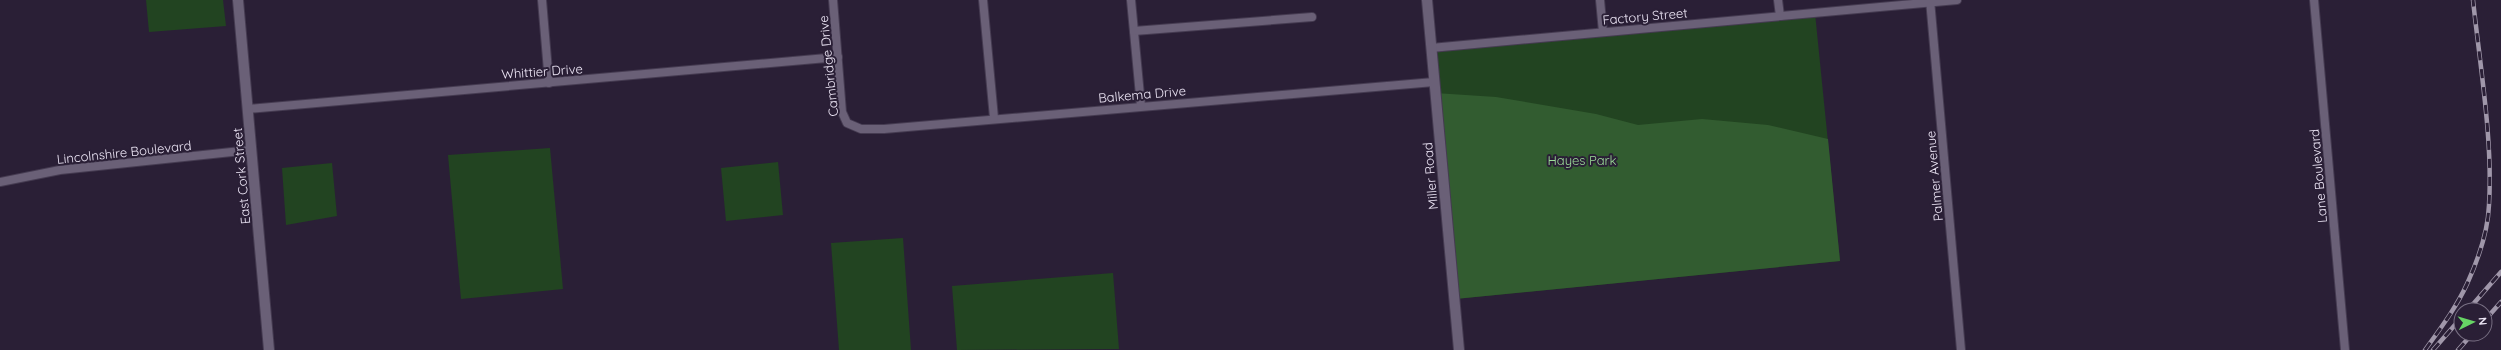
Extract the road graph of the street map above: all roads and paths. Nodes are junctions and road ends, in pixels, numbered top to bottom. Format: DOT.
graph roads {
  1 [pos="238,0"];
  2 [pos="542,0"];
  3 [pos="833,0"];
  4 [pos="983,0"];
  5 [pos="1131,0"];
  6 [pos="1427,0"];
  7 [pos="1600,0"];
  8 [pos="1778,0"];
  9 [pos="1957,0"];
  10 [pos="2314,0"];
  11 [pos="1930,1"];
  12 [pos="1780,16"];
  13 [pos="1312,17"];
  14 [pos="1134,32"];
  15 [pos="1603,32"];
  16 [pos="1431,48"];
  17 [pos="838,57"];
  18 [pos="1434,82"];
  19 [pos="549,83"];
  20 [pos="1141,106"];
  21 [pos="248,108"];
  22 [pos="994,118"];
  23 [pos="852,127"];
  24 [pos="251,150"];
  25 [pos="0,182"];
  26 [pos="269,350"];
  27 [pos="1459,350"];
  28 [pos="1961,350"];
  29 [pos="2345,350"];
  1 -- 21 [label="street, East Cork Street"];
  2 -- 19 [label="street"];
  3 -- 17 [label="street, Cambridge Drive"];
  4 -- 22 [label="street"];
  5 -- 14 [label="street"];
  6 -- 16 [label="street, Miller Road"];
  7 -- 15 [label="street"];
  8 -- 12 [label="street"];
  9 -- 11 [label="street, Factory Street"];
  10 -- 29 [label="street, Lane Boulevard"];
  11 -- 12 [label="street, Factory Street"];
  11 -- 28 [label="street, Palmer Avenue"];
  12 -- 15 [label="street, Factory Street"];
  13 -- 14 [label="street"];
  14 -- 20 [label="street"];
  15 -- 16 [label="street, Factory Street"];
  16 -- 18 [label="street, Miller Road"];
  17 -- 19 [label="street, Whittier Drive"];
  17 -- 23 [label="street, Cambridge Drive"];
  18 -- 20 [label="street, Balkema Drive"];
  18 -- 27 [label="street, Miller Road"];
  19 -- 21 [label="street, Whittier Drive"];
  20 -- 22 [label="street, Balkema Drive"];
  21 -- 24 [label="street, East Cork Street"];
  22 -- 23 [label="street, Balkema Drive"];
  24 -- 25 [label="street, Lincolnshire Boulevard"];
  24 -- 26 [label="street, East Cork Street"];
}
